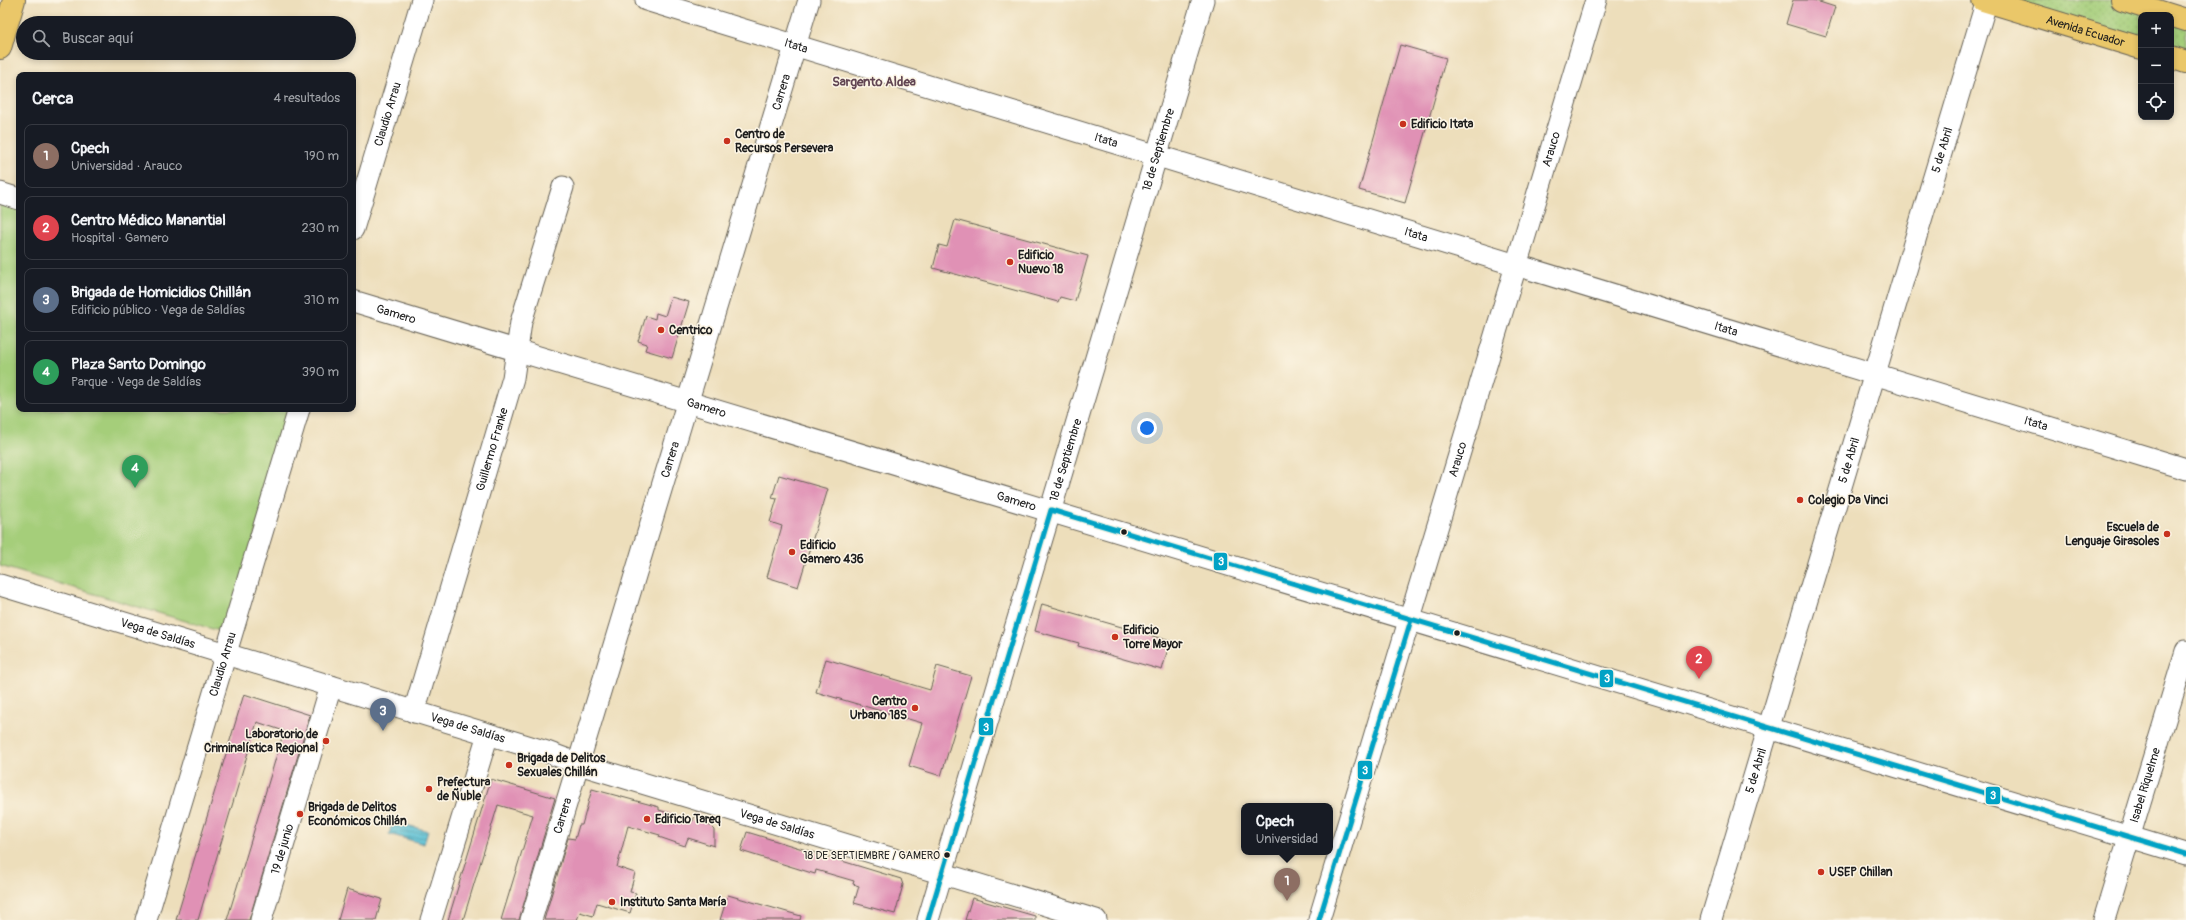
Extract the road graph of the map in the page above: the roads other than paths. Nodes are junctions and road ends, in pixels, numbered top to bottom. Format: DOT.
graph roads {
  1 [pos="14,0"];
  2 [pos="422,0"];
  3 [pos="646,0"];
  4 [pos="809,0"];
  5 [pos="1203,0"];
  6 [pos="1596,0"];
  7 [pos="1986,0"];
  8 [pos="2122,0"];
  9 [pos="2186,20"];
  10 [pos="1,43"];
  11 [pos="795,46"];
  12 [pos="2138,47"];
  13 [pos="2174,58"];
  14 [pos="2186,62"];
  15 [pos="1157,156"];
  16 [pos="563,187"];
  17 [pos="0,193"];
  18 [pos="16,198"];
  19 [pos="356,219"];
  20 [pos="1517,266"];
  21 [pos="356,301"];
  22 [pos="517,350"];
  23 [pos="1875,374"];
  24 [pos="688,403"];
  25 [pos="298,412"];
  26 [pos="2186,469"];
  27 [pos="1051,510"];
  28 [pos="0,585"];
  29 [pos="1411,620"];
  30 [pos="2186,651"];
  31 [pos="226,654"];
  32 [pos="331,686"];
  33 [pos="414,712"];
  34 [pos="1769,728"];
  35 [pos="488,734"];
  36 [pos="579,764"];
  37 [pos="2129,837"];
  38 [pos="2186,854"];
  39 [pos="942,874"];
  40 [pos="146,920"];
  41 [pos="261,920"];
  42 [pos="431,920"];
  43 [pos="532,920"];
  44 [pos="928,920"];
  45 [pos="1096,920"];
  46 [pos="1319,920"];
  47 [pos="1711,920"];
  48 [pos="2104,920"];
  1 -- 10 [label="main road"];
  2 -- 19 [label="street, Claudio Arrau"];
  3 -- 11 [label="street, Itata"];
  4 -- 11 [label="street, Carrera"];
  5 -- 15 [label="street, 18 de Septiembre"];
  6 -- 20 [label="street, Arauco"];
  7 -- 12 [label="main road, Avenida Ecuador"];
  7 -- 23 [label="street, 5 de Abril"];
  8 -- 9 [label="main road"];
  11 -- 15 [label="street, Itata"];
  11 -- 24 [label="street, Carrera"];
  13 -- 14 [label="main road"];
  15 -- 20 [label="street, Itata"];
  15 -- 27 [label="street, 18 de Septiembre"];
  16 -- 22 [label="street, Guillermo Franke"];
  17 -- 18 [label="street"];
  20 -- 23 [label="street, Itata"];
  20 -- 29 [label="street, Arauco"];
  21 -- 22 [label="street, Gamero"];
  22 -- 24 [label="street, Gamero"];
  22 -- 33 [label="street, Guillermo Franke"];
  23 -- 26 [label="street, Itata"];
  23 -- 34 [label="street, 5 de Abril"];
  24 -- 27 [label="street, Gamero"];
  24 -- 36 [label="street, Carrera"];
  25 -- 31 [label="street, Claudio Arrau"];
  27 -- 29 [label="street, Gamero"];
  27 -- 39 [label="street, 18 de Septiembre"];
  28 -- 31 [label="street, Vega de Saldías"];
  29 -- 34 [label="street, Gamero"];
  29 -- 46 [label="street, Arauco"];
  30 -- 37 [label="street, Isabel Riquelme"];
  31 -- 32 [label="street, Vega de Saldías"];
  31 -- 40 [label="street, Claudio Arrau"];
  32 -- 33 [label="street, Vega de Saldías"];
  32 -- 41 [label="street, 19 de junio"];
  33 -- 35 [label="street, Vega de Saldías"];
  34 -- 37 [label="street, Gamero"];
  34 -- 47 [label="street, 5 de Abril"];
  35 -- 36 [label="street, Vega de Saldías"];
  35 -- 42 [label="street"];
  36 -- 39 [label="street, Vega de Saldías"];
  36 -- 43 [label="street, Carrera"];
  37 -- 38 [label="street, Gamero"];
  37 -- 48 [label="street, Isabel Riquelme"];
  39 -- 44 [label="street, 18 de Septiembre"];
  39 -- 45 [label="street, Vega de Saldías"];
}
